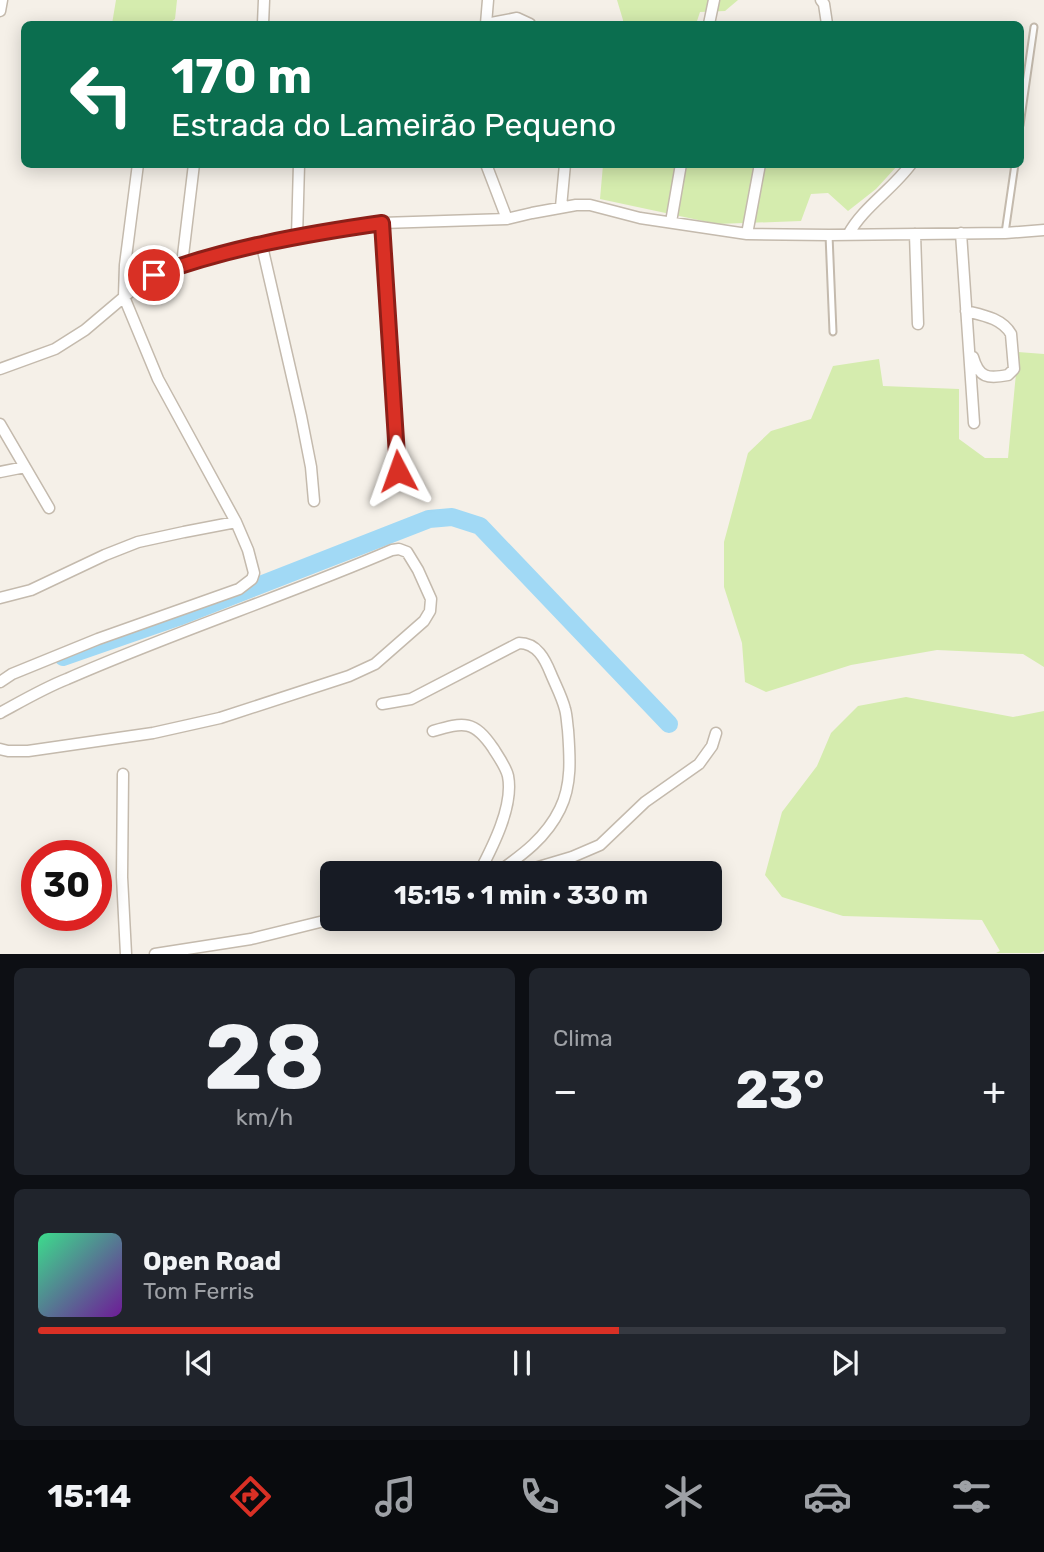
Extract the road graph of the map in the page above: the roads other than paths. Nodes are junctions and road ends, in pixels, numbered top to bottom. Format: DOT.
graph roads {
  1 [pos="2,0"];
  2 [pos="264,0"];
  3 [pos="488,0"];
  4 [pos="714,0"];
  5 [pos="821,0"];
  6 [pos="0,12"];
  7 [pos="263,21"];
  8 [pos="486,21"];
  9 [pos="502,21"];
  10 [pos="524,21"];
  11 [pos="710,21"];
  12 [pos="827,21"];
  13 [pos="1034,27"];
  14 [pos="1024,97"];
  15 [pos="137,168"];
  16 [pos="194,168"];
  17 [pos="299,168"];
  18 [pos="488,168"];
  19 [pos="565,168"];
  20 [pos="680,168"];
  21 [pos="759,168"];
  22 [pos="908,168"];
  23 [pos="1014,168"];
  24 [pos="561,207"];
  25 [pos="508,219"];
  26 [pos="671,222"];
  27 [pos="382,223"];
  28 [pos="1044,230"];
  29 [pos="961,233"];
  30 [pos="1005,233"];
  31 [pos="747,234"];
  32 [pos="915,234"];
  33 [pos="829,235"];
  34 [pos="848,235"];
  35 [pos="297,237"];
  36 [pos="262,246"];
  37 [pos="182,264"];
  38 [pos="124,297"];
  39 [pos="965,311"];
  40 [pos="918,324"];
  41 [pos="833,332"];
  42 [pos="968,340"];
  43 [pos="0,369"];
  44 [pos="974,423"];
  45 [pos="0,424"];
  46 [pos="24,467"];
  47 [pos="398,471"];
  48 [pos="0,472"];
  49 [pos="314,501"];
  50 [pos="49,508"];
  51 [pos="236,522"];
  52 [pos="0,598"];
  53 [pos="0,682"];
  54 [pos="382,704"];
  55 [pos="0,713"];
  56 [pos="433,731"];
  57 [pos="716,733"];
  58 [pos="0,749"];
  59 [pos="123,774"];
  60 [pos="484,861"];
  61 [pos="514,861"];
  62 [pos="559,861"];
  63 [pos="320,922"];
  64 [pos="126,954"];
  65 [pos="155,954"];
  1 -- 6 [label="street"];
  2 -- 7 [label="street"];
  3 -- 8 [label="street"];
  4 -- 11 [label="street"];
  5 -- 12 [label="street"];
  9 -- 10 [label="street"];
  13 -- 14 [label="lane"];
  15 -- 38 [label="street"];
  16 -- 37 [label="street"];
  17 -- 35 [label="street"];
  18 -- 25 [label="street"];
  19 -- 24 [label="street"];
  20 -- 26 [label="street"];
  21 -- 31 [label="street"];
  22 -- 34 [label="street"];
  23 -- 30 [label="lane"];
  24 -- 25 [label="street"];
  24 -- 26 [label="street"];
  25 -- 27 [label="street"];
  26 -- 31 [label="street"];
  27 -- 35 [label="street"];
  27 -- 47 [label="street"];
  28 -- 30 [label="street"];
  29 -- 30 [label="street"];
  29 -- 32 [label="street"];
  29 -- 39 [label="street"];
  31 -- 33 [label="street"];
  32 -- 34 [label="street"];
  32 -- 40 [label="street"];
  33 -- 34 [label="street"];
  33 -- 41 [label="lane"];
  35 -- 36 [label="street"];
  36 -- 37 [label="street"];
  36 -- 49 [label="street"];
  37 -- 38 [label="street"];
  38 -- 43 [label="street"];
  38 -- 51 [label="street"];
  39 -- 42 [label="street"];
  39 -- 42 [label="street"];
  42 -- 44 [label="street"];
  45 -- 46 [label="street"];
  46 -- 48 [label="street"];
  46 -- 50 [label="street"];
  51 -- 52 [label="street"];
  51 -- 53 [label="street"];
  54 -- 61 [label="street"];
  55 -- 58 [label="street"];
  56 -- 60 [label="street"];
  57 -- 62 [label="street"];
  59 -- 64 [label="street"];
  63 -- 65 [label="street"];
}
